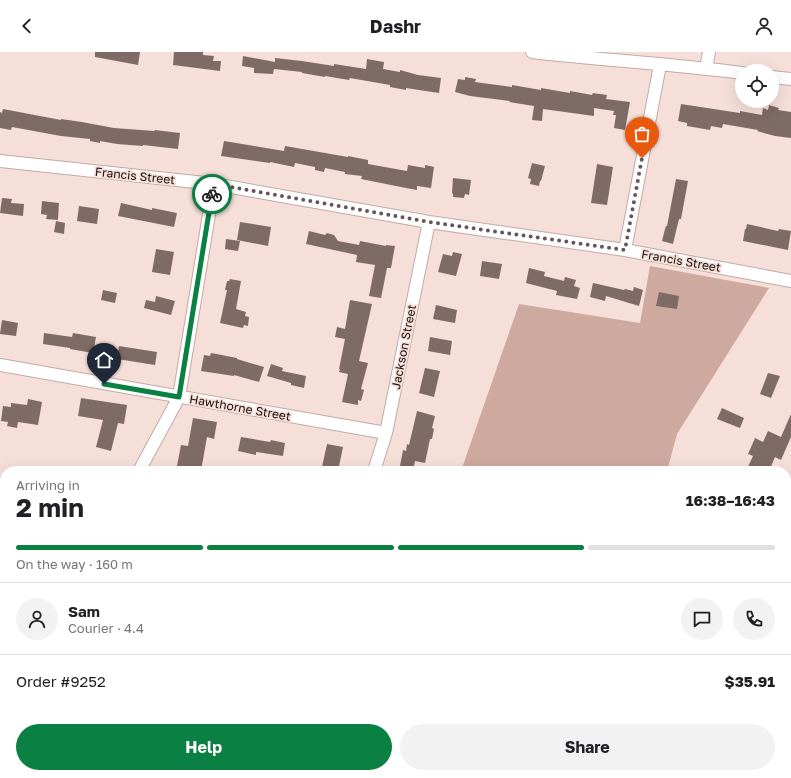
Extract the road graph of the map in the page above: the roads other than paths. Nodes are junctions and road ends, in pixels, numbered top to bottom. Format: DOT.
graph roads {
  1 [pos="540,52"];
  2 [pos="709,52"];
  3 [pos="660,65"];
  4 [pos="706,69"];
  5 [pos="735,72"];
  6 [pos="779,78"];
  7 [pos="791,79"];
  8 [pos="0,161"];
  9 [pos="214,184"];
  10 [pos="429,222"];
  11 [pos="625,250"];
  12 [pos="791,281"];
  13 [pos="0,366"];
  14 [pos="179,397"];
  15 [pos="386,433"];
  16 [pos="142,466"];
  17 [pos="376,466"];
  1 -- 3 [label="street"];
  2 -- 4 [label="street"];
  3 -- 4 [label="street"];
  3 -- 11 [label="street"];
  4 -- 5 [label="street"];
  6 -- 7 [label="street"];
  8 -- 9 [label="street, Francis Street"];
  9 -- 10 [label="street, Francis Street"];
  9 -- 14 [label="street"];
  10 -- 11 [label="street, Francis Street"];
  10 -- 15 [label="street, Jackson Street"];
  11 -- 12 [label="street, Francis Street"];
  13 -- 14 [label="street, Hawthorne Street"];
  14 -- 15 [label="street, Hawthorne Street"];
  14 -- 16 [label="street"];
  15 -- 17 [label="street, Jackson Street"];
}
